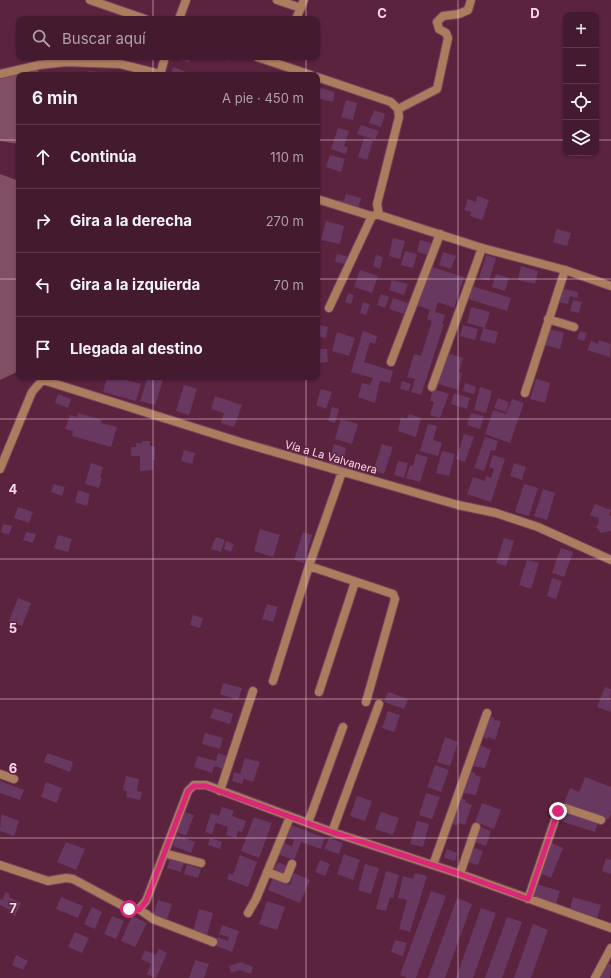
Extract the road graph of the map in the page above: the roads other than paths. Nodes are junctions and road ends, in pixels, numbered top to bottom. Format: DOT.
graph roads {
  1 [pos="90,0"];
  2 [pos="186,0"];
  3 [pos="277,0"];
  4 [pos="471,0"];
  5 [pos="302,4"];
  6 [pos="136,16"];
  7 [pos="180,16"];
  8 [pos="297,16"];
  9 [pos="164,60"];
  10 [pos="266,60"];
  11 [pos="152,72"];
  12 [pos="161,72"];
  13 [pos="302,72"];
  14 [pos="0,74"];
  15 [pos="320,78"];
  16 [pos="398,108"];
  17 [pos="320,200"];
  18 [pos="375,216"];
  19 [pos="440,234"];
  20 [pos="482,248"];
  21 [pos="565,270"];
  22 [pos="611,286"];
  23 [pos="329,308"];
  24 [pos="548,319"];
  25 [pos="574,327"];
  26 [pos="392,362"];
  27 [pos="42,380"];
  28 [pos="50,380"];
  29 [pos="432,386"];
  30 [pos="525,393"];
  31 [pos="0,469"];
  32 [pos="342,472"];
  33 [pos="611,560"];
  34 [pos="309,566"];
  35 [pos="355,582"];
  36 [pos="273,680"];
  37 [pos="253,691"];
  38 [pos="319,692"];
  39 [pos="366,702"];
  40 [pos="379,704"];
  41 [pos="487,713"];
  42 [pos="343,727"];
  43 [pos="0,774"];
  44 [pos="14,779"];
  45 [pos="220,791"];
  46 [pos="290,817"];
  47 [pos="601,820"];
  48 [pos="308,823"];
  49 [pos="476,827"];
  50 [pos="332,832"];
  51 [pos="164,852"];
  52 [pos="201,863"];
  53 [pos="0,864"];
  54 [pos="292,864"];
  55 [pos="433,865"];
  56 [pos="267,872"];
  57 [pos="460,874"];
  58 [pos="525,896"];
  59 [pos="139,910"];
  60 [pos="248,913"];
  61 [pos="611,928"];
  62 [pos="213,942"];
  63 [pos="611,948"];
  64 [pos="595,978"];
  1 -- 6 [label="street"];
  2 -- 7 [label="street"];
  3 -- 5 [label="street"];
  4 -- 16 [label="street"];
  5 -- 8 [label="street"];
  9 -- 12 [label="street"];
  10 -- 13 [label="street"];
  11 -- 14 [label="street"];
  15 -- 16 [label="street"];
  16 -- 18 [label="street"];
  17 -- 18 [label="street"];
  18 -- 19 [label="street"];
  18 -- 23 [label="street"];
  19 -- 20 [label="street"];
  19 -- 26 [label="street"];
  20 -- 21 [label="street"];
  20 -- 29 [label="street"];
  21 -- 22 [label="street"];
  21 -- 24 [label="street"];
  24 -- 25 [label="street"];
  24 -- 30 [label="street"];
  27 -- 31 [label="street"];
  28 -- 32 [label="street, Vía a La Valvanera"];
  32 -- 33 [label="street, Vía a La Valvanera"];
  32 -- 34 [label="street"];
  34 -- 35 [label="street"];
  34 -- 36 [label="street"];
  35 -- 38 [label="street"];
  35 -- 39 [label="street"];
  37 -- 45 [label="street"];
  40 -- 50 [label="street"];
  41 -- 55 [label="street"];
  42 -- 48 [label="street"];
  43 -- 44 [label="street"];
  45 -- 46 [label="street"];
  45 -- 51 [label="street"];
  46 -- 48 [label="street"];
  46 -- 56 [label="street"];
  47 -- 58 [label="street"];
  48 -- 50 [label="street"];
  49 -- 57 [label="street"];
  50 -- 55 [label="street"];
  51 -- 52 [label="street"];
  51 -- 59 [label="street"];
  53 -- 59 [label="street"];
  54 -- 56 [label="street"];
  55 -- 57 [label="street"];
  56 -- 60 [label="street"];
  57 -- 58 [label="street"];
  58 -- 61 [label="street"];
  59 -- 62 [label="street"];
  63 -- 64 [label="street"];
}
